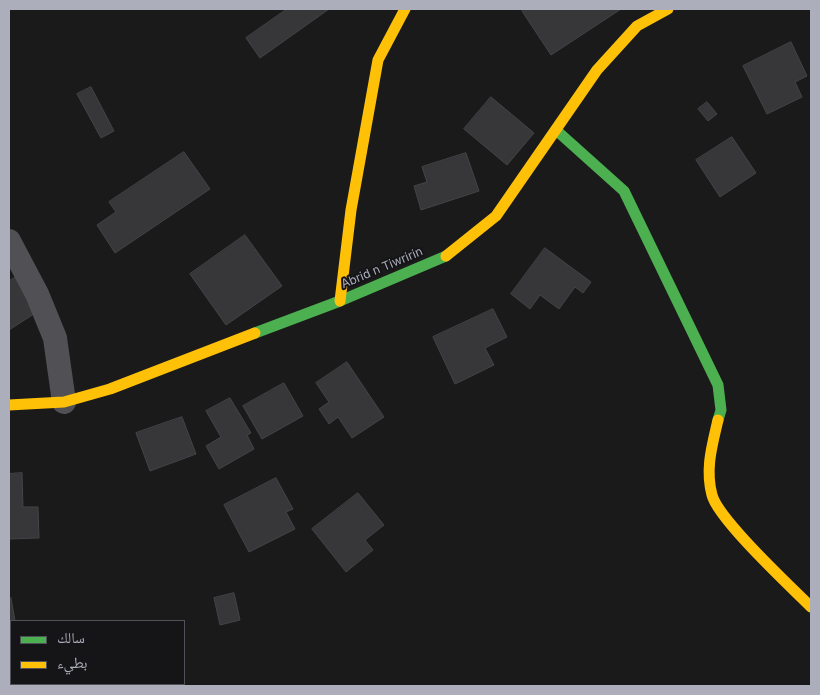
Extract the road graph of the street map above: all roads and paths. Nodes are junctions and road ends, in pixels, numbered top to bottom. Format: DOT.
graph roads {
  1 [pos="405,9"];
  2 [pos="668,9"];
  3 [pos="556,130"];
  4 [pos="9,241"];
  5 [pos="340,300"];
  6 [pos="64,402"];
  7 [pos="9,405"];
  8 [pos="811,607"];
  1 -- 5 [label="street"];
  2 -- 3 [label="street, Abrid n Tiwririn"];
  3 -- 5 [label="street, Abrid n Tiwririn"];
  3 -- 8 [label="street"];
  4 -- 6 [label="street"];
  5 -- 6 [label="street, Abrid n Tiwririn"];
  6 -- 7 [label="street, Abrid n Tiwririn"];
}
